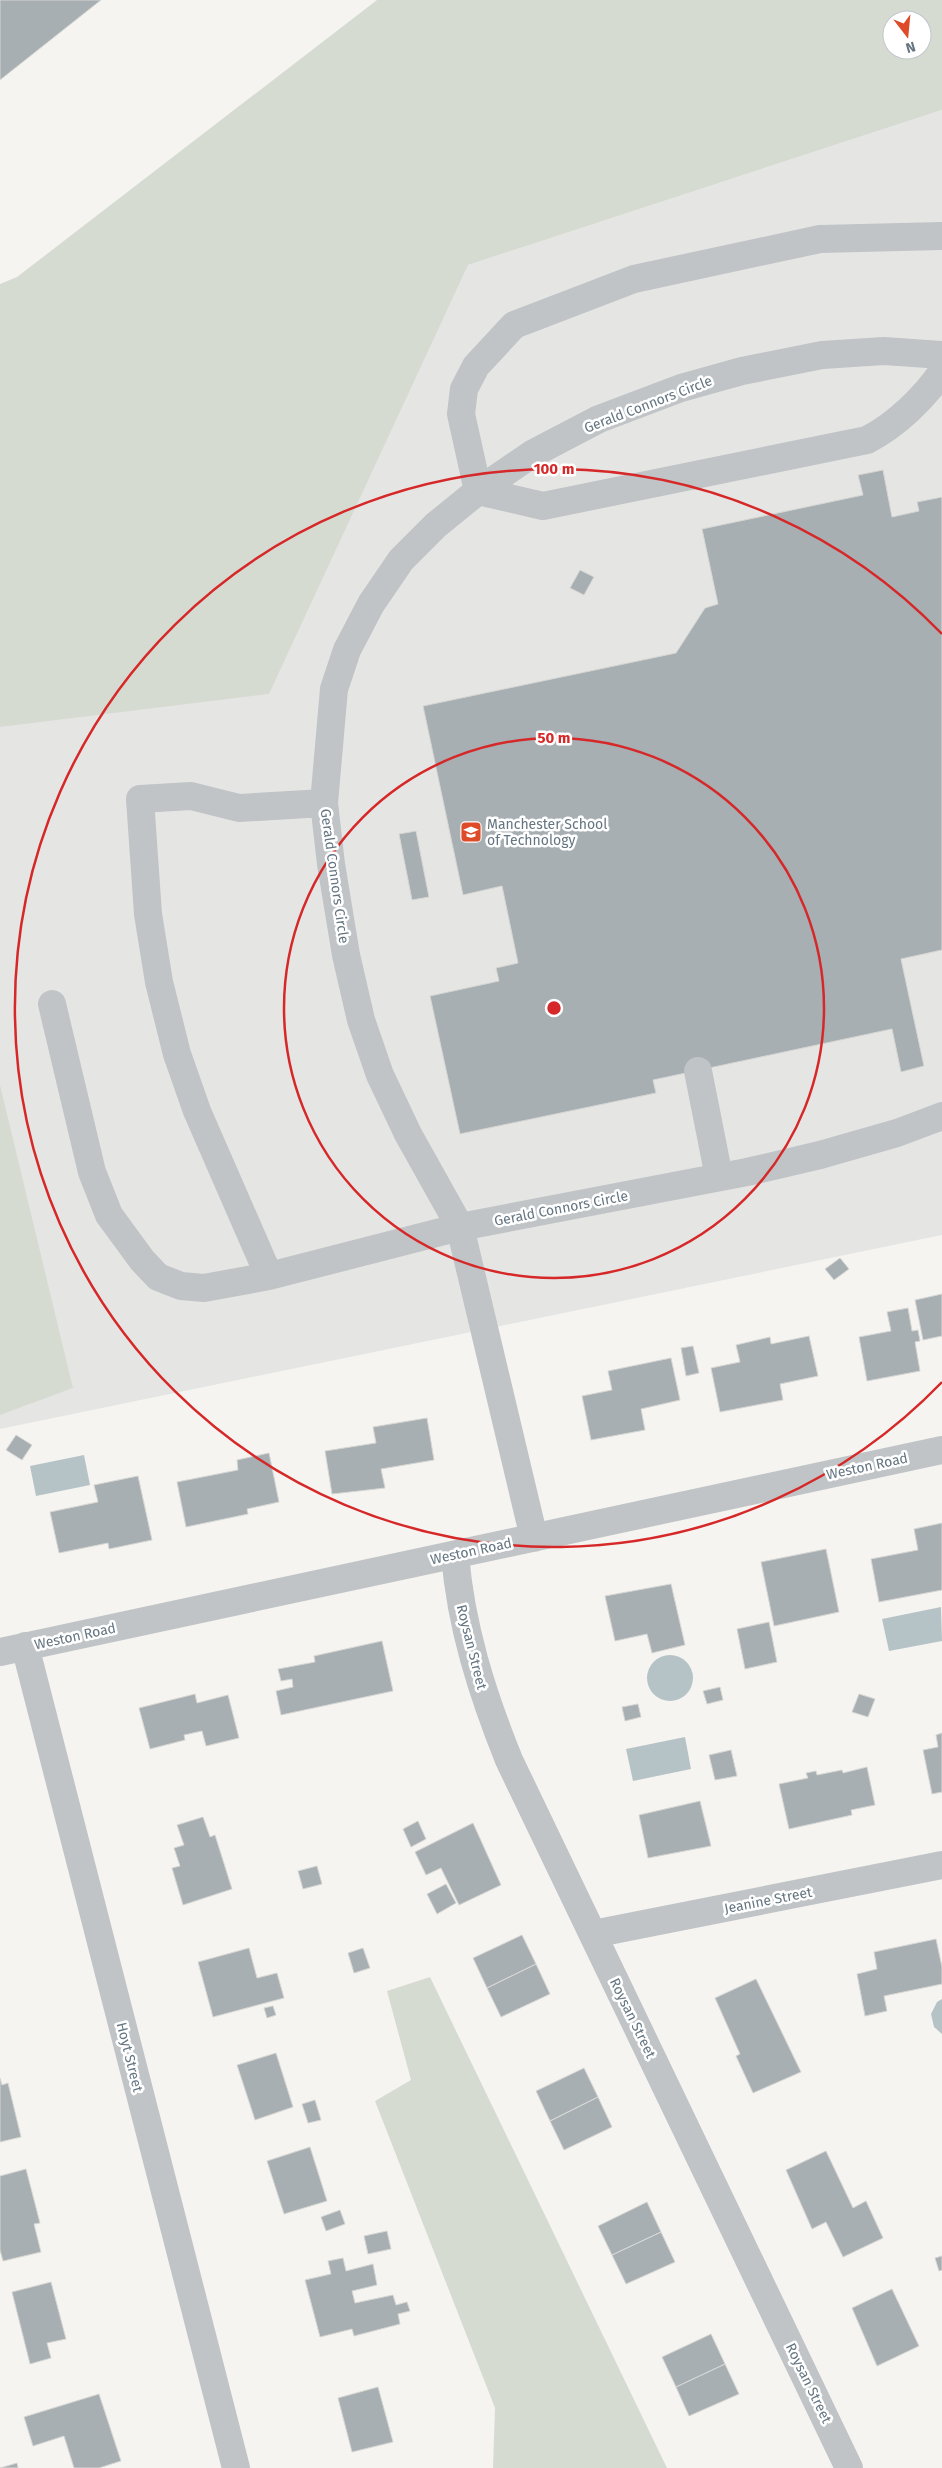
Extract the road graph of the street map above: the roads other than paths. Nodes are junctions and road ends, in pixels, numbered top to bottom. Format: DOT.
graph roads {
  1 [pos="942,236"];
  2 [pos="942,355"];
  3 [pos="942,372"];
  4 [pos="478,491"];
  5 [pos="324,803"];
  6 [pos="52,1004"];
  7 [pos="698,1071"];
  8 [pos="942,1116"];
  9 [pos="719,1177"];
  10 [pos="460,1227"];
  11 [pos="269,1276"];
  12 [pos="942,1450"];
  13 [pos="534,1538"];
  14 [pos="455,1555"];
  15 [pos="12,1649"];
  16 [pos="942,1865"];
  17 [pos="593,1934"];
  18 [pos="236,2468"];
  19 [pos="849,2468"];
  1 -- 4 [label="street"];
  2 -- 4 [label="street, Gerald Connors Circle"];
  3 -- 4 [label="street"];
  4 -- 5 [label="street, Gerald Connors Circle"];
  5 -- 10 [label="street, Gerald Connors Circle"];
  5 -- 11 [label="street"];
  6 -- 11 [label="street"];
  7 -- 9 [label="street"];
  8 -- 9 [label="street, Gerald Connors Circle"];
  9 -- 10 [label="street, Gerald Connors Circle"];
  10 -- 11 [label="street"];
  10 -- 13 [label="street"];
  12 -- 13 [label="street, Weston Road"];
  13 -- 14 [label="street, Weston Road"];
  14 -- 15 [label="street, Weston Road"];
  14 -- 17 [label="street, Roysan Street"];
  15 -- 18 [label="street, Hoyt Street"];
  16 -- 17 [label="street, Jeanine Street"];
  17 -- 19 [label="street, Roysan Street"];
}
